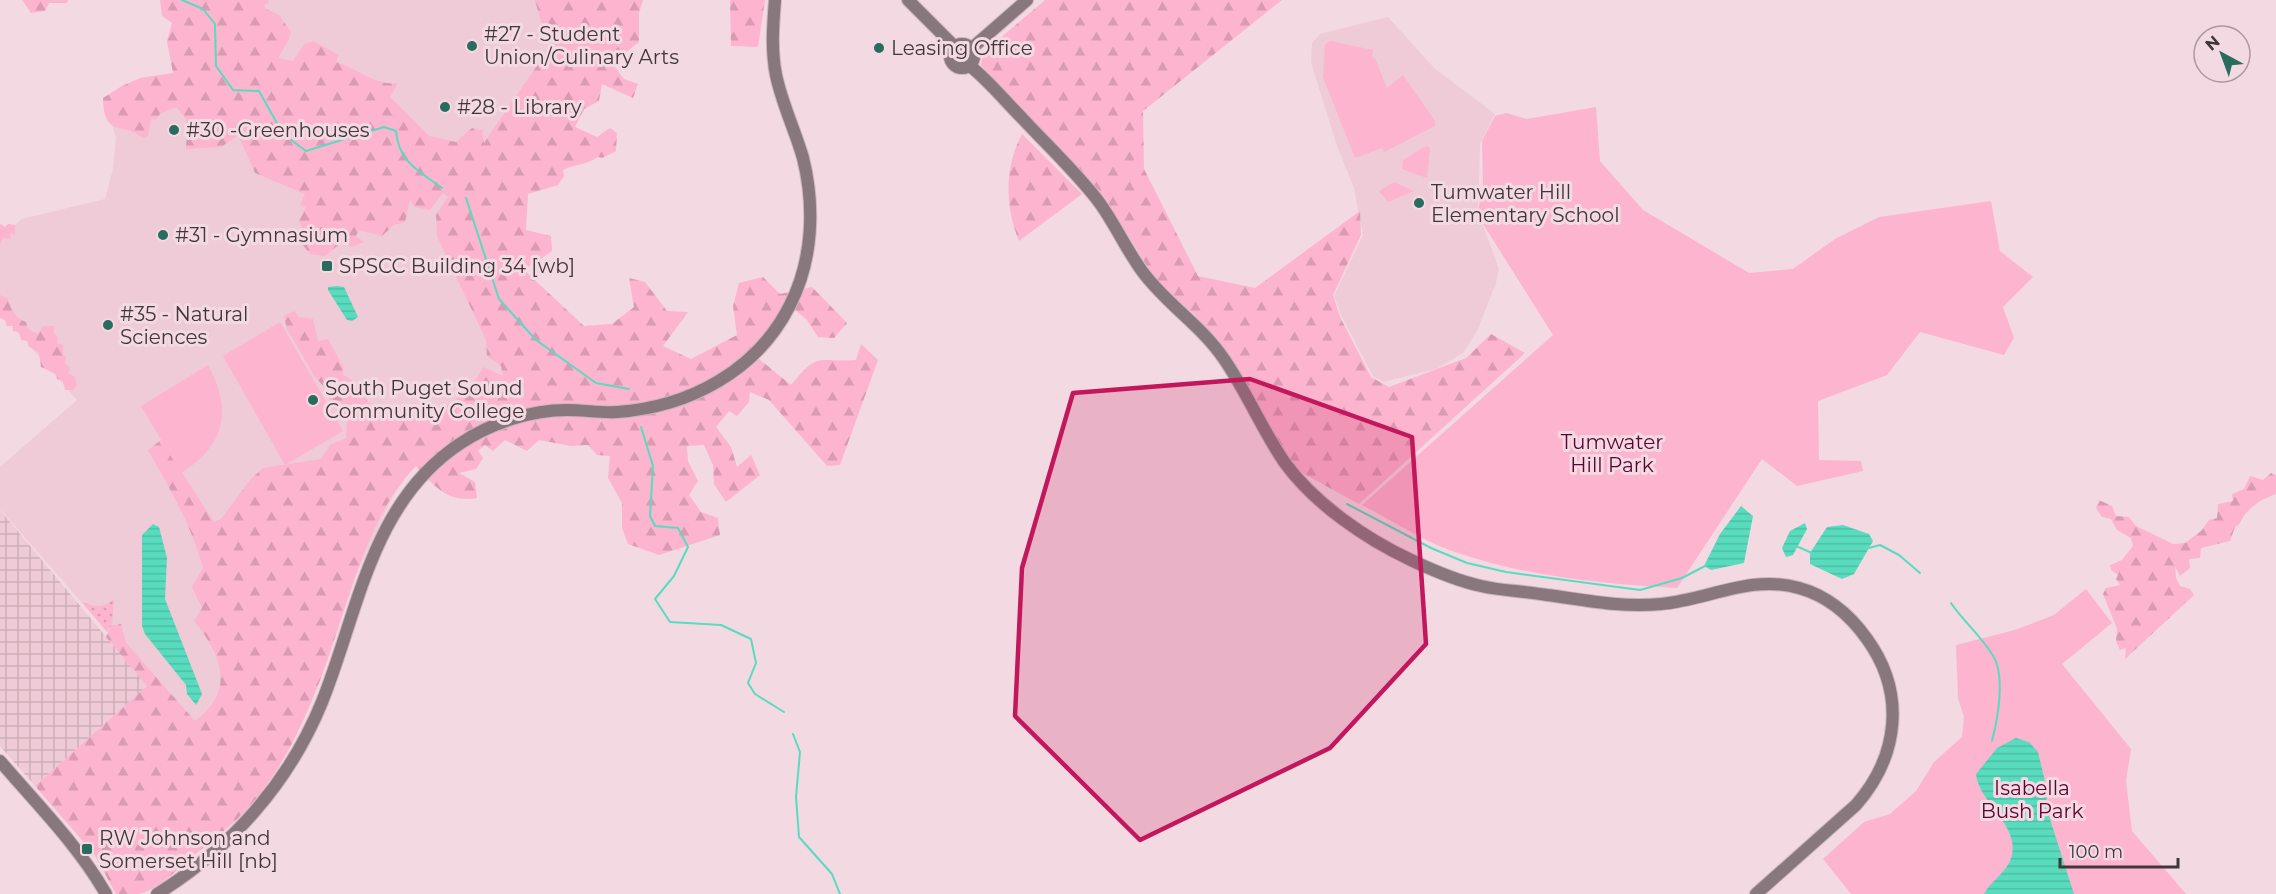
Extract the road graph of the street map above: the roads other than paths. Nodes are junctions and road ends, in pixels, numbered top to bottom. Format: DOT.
graph roads {
  1 [pos="775,0"];
  2 [pos="908,0"];
  3 [pos="1027,0"];
  4 [pos="954,46"];
  5 [pos="972,48"];
  6 [pos="970,66"];
  7 [pos="0,761"];
  8 [pos="106,894"];
  9 [pos="157,894"];
  10 [pos="1756,894"];
  1 -- 9 [label="street"];
  2 -- 4 [label="street"];
  3 -- 5 [label="street"];
  4 -- 5 [label="street"];
  4 -- 6 [label="street"];
  5 -- 6 [label="street"];
  6 -- 10 [label="street"];
  7 -- 8 [label="street"];
}
